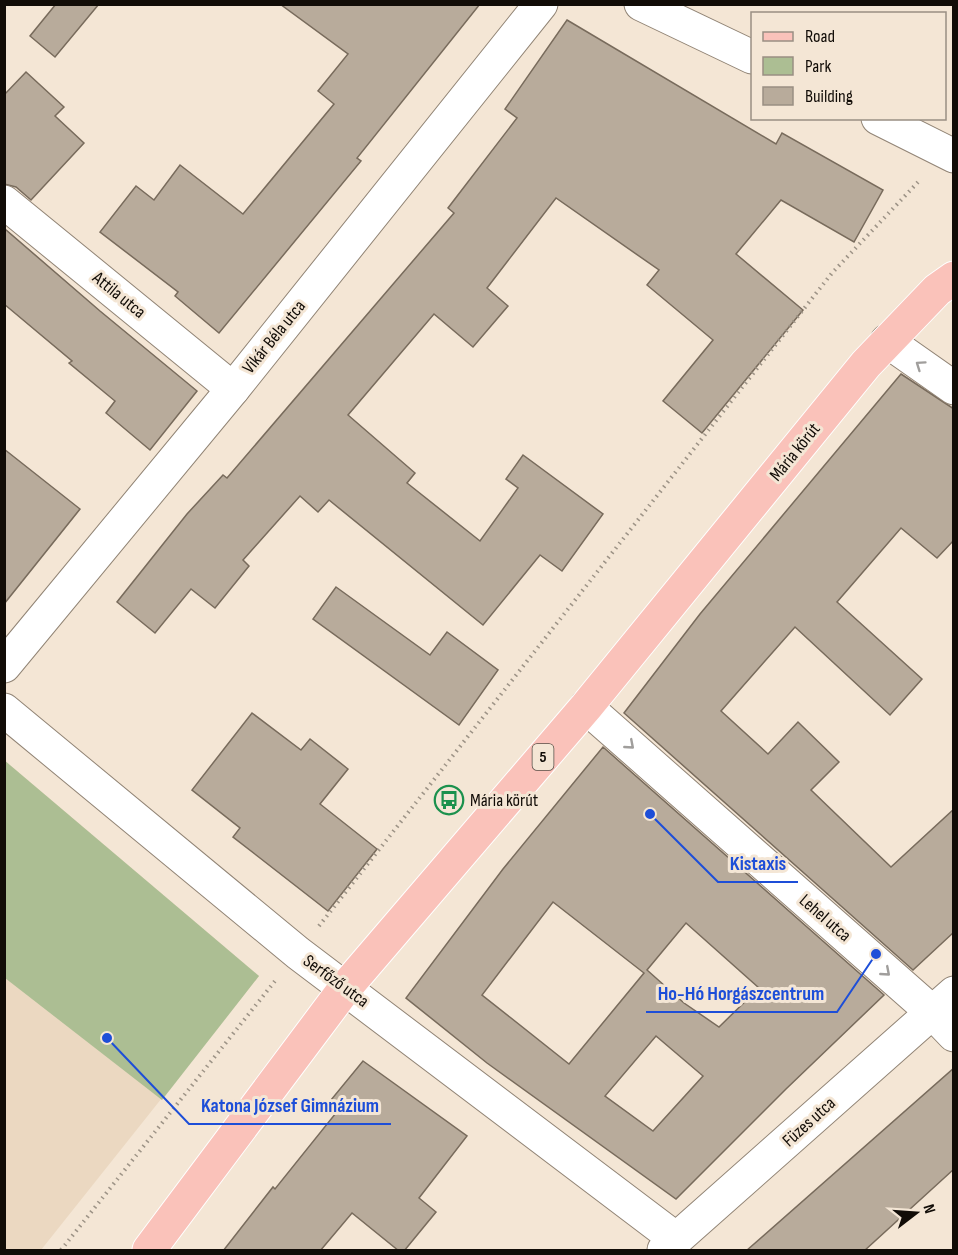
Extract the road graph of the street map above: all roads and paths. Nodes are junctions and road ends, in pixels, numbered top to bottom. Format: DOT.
graph roads {
  1 [pos="541,4"];
  2 [pos="641,4"];
  3 [pos="751,56"];
  4 [pos="882,120"];
  5 [pos="950,154"];
  6 [pos="4,202"];
  7 [pos="954,278"];
  8 [pos="887,341"];
  9 [pos="233,388"];
  10 [pos="954,388"];
  11 [pos="4,666"];
  12 [pos="586,707"];
  13 [pos="4,710"];
  14 [pos="298,953"];
  15 [pos="346,987"];
  16 [pos="946,1014"];
  17 [pos="670,1245"];
  18 [pos="61,1251"];
  19 [pos="148,1251"];
  1 -- 9 [label="street, Vikár Béla utca"];
  2 -- 3 [label="street"];
  4 -- 5 [label="street"];
  5 -- 14 [label="path"];
  6 -- 9 [label="street, Attila utca"];
  7 -- 8 [label="main road, Mária körút / 5"];
  10 -- 8 [label="street, one-way"];
  8 -- 12 [label="main road, Mária körút / 5"];
  9 -- 11 [label="street, Vikár Béla utca"];
  12 -- 15 [label="main road, Mária körút / 5"];
  12 -- 16 [label="street, Lehel utca, one-way"];
  13 -- 14 [label="street, Serfőző utca"];
  14 -- 15 [label="street, Serfőző utca"];
  14 -- 18 [label="path"];
  15 -- 17 [label="street, Serfőző utca"];
  15 -- 19 [label="main road, Mária körút / 5"];
  16 -- 17 [label="street, Füzes utca"];
}
